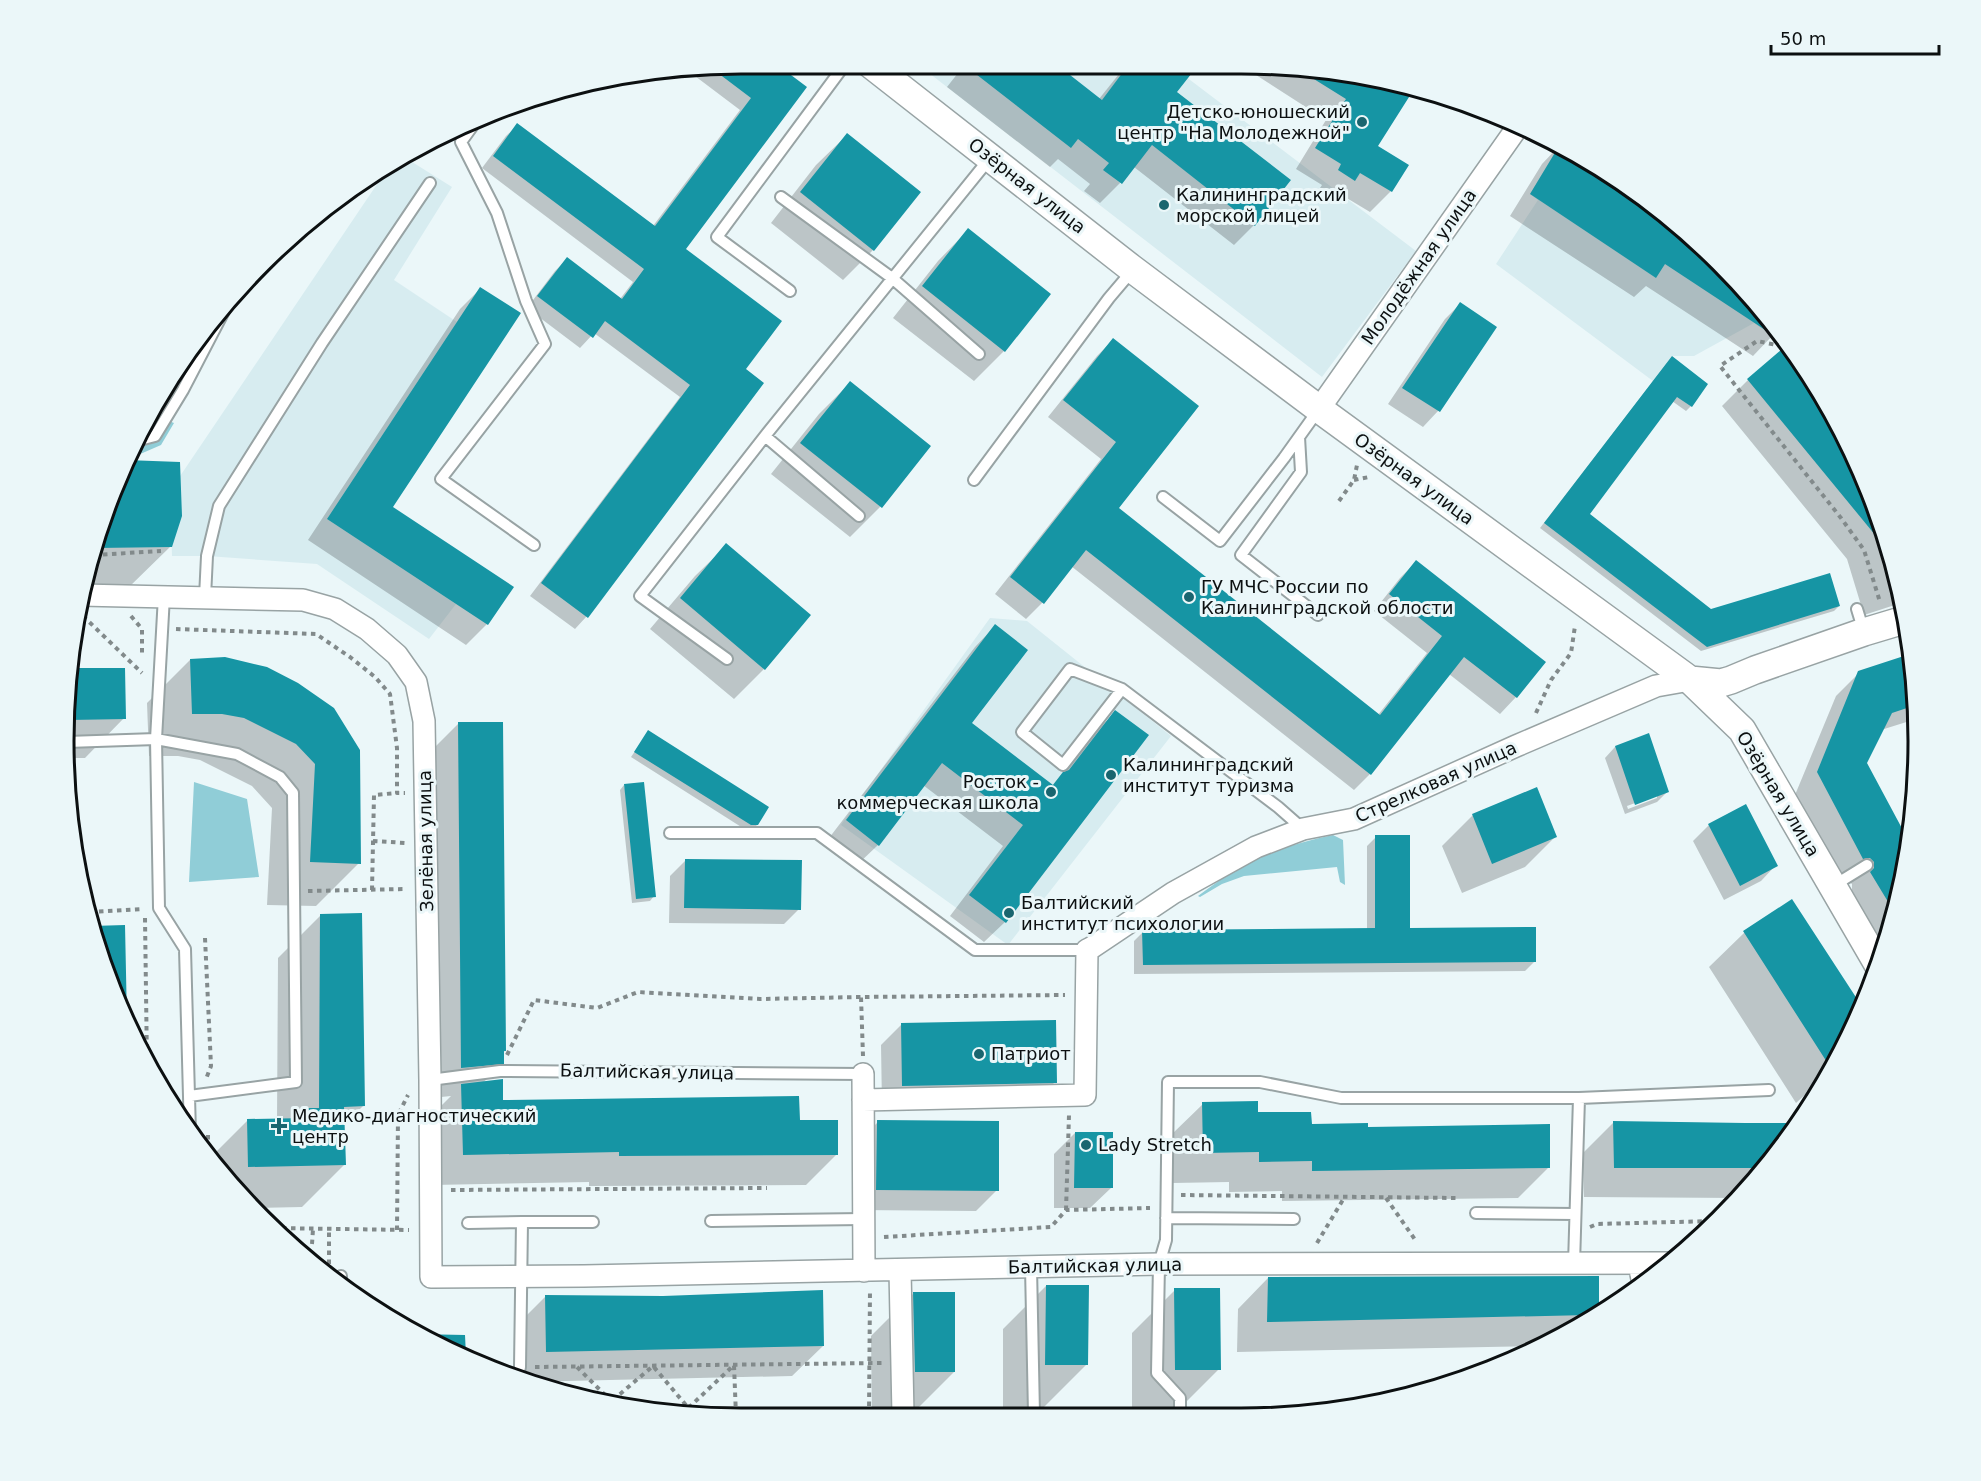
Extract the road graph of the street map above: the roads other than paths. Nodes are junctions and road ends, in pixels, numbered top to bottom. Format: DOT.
graph roads {
  1 [pos="838,74"];
  2 [pos="883,74"];
  3 [pos="469,131"];
  4 [pos="1514,132"];
  5 [pos="990,158"];
  6 [pos="430,183"];
  7 [pos="781,197"];
  8 [pos="1131,268"];
  9 [pos="892,278"];
  10 [pos="790,291"];
  11 [pos="214,331"];
  12 [pos="979,354"];
  13 [pos="1318,409"];
  14 [pos="765,436"];
  15 [pos="1299,437"];
  16 [pos="146,438"];
  17 [pos="974,480"];
  18 [pos="1163,497"];
  19 [pos="859,516"];
  20 [pos="534,545"];
  21 [pos="164,596"];
  22 [pos="205,597"];
  23 [pos="88,603"];
  24 [pos="1318,615"];
  25 [pos="1878,622"];
  26 [pos="727,659"];
  27 [pos="1690,680"];
  28 [pos="1122,689"];
  29 [pos="156,739"];
  30 [pos="74,742"];
  31 [pos="1303,829"];
  32 [pos="670,833"];
  33 [pos="1867,866"];
  34 [pos="1833,886"];
  35 [pos="1088,950"];
  36 [pos="1872,954"];
  37 [pos="863,1074"];
  38 [pos="430,1080"];
  39 [pos="1769,1090"];
  40 [pos="189,1096"];
  41 [pos="1579,1098"];
  42 [pos="863,1100"];
  43 [pos="190,1116"];
  44 [pos="1476,1213"];
  45 [pos="1575,1214"];
  46 [pos="1166,1218"];
  47 [pos="864,1219"];
  48 [pos="1294,1219"];
  49 [pos="711,1221"];
  50 [pos="522,1222"];
  51 [pos="592,1222"];
  52 [pos="468,1223"];
  53 [pos="1159,1264"];
  54 [pos="1574,1264"];
  55 [pos="1031,1267"];
  56 [pos="900,1270"];
  57 [pos="867,1271"];
  58 [pos="1641,1274"];
  59 [pos="522,1277"];
  60 [pos="519,1370"];
  61 [pos="903,1408"];
  62 [pos="1034,1408"];
  63 [pos="1180,1408"];
  1 -- 10 [label="lane"];
  2 -- 5 [label="street, Озёрная улица"];
  3 -- 20 [label="lane"];
  4 -- 13 [label="street, Молодёжная улица"];
  5 -- 8 [label="street, Озёрная улица"];
  5 -- 9 [label="lane"];
  6 -- 22 [label="lane"];
  7 -- 9 [label="lane"];
  8 -- 13 [label="street, Озёрная улица"];
  8 -- 17 [label="lane"];
  9 -- 12 [label="lane"];
  9 -- 14 [label="lane"];
  11 -- 16 [label="lane"];
  13 -- 15 [label="lane"];
  13 -- 27 [label="street, Озёрная улица"];
  14 -- 19 [label="lane"];
  14 -- 26 [label="lane"];
  15 -- 18 [label="lane"];
  15 -- 24 [label="lane"];
  21 -- 22 [label="street, Зелёная улица"];
  21 -- 23 [label="street, Зелёная улица"];
  21 -- 29 [label="lane"];
  22 -- 38 [label="street, Зелёная улица"];
  25 -- 27 [label="street, Стрелковая улица"];
  27 -- 31 [label="street, Стрелковая улица"];
  27 -- 34 [label="street, Озёрная улица"];
  28 -- 28 [label="lane"];
  28 -- 31 [label="lane"];
  29 -- 30 [label="lane"];
  29 -- 40 [label="lane"];
  29 -- 40 [label="lane"];
  31 -- 35 [label="street, Стрелковая улица"];
  32 -- 35 [label="lane"];
  33 -- 34 [label="lane"];
  34 -- 36 [label="street, Озёрная улица"];
  35 -- 42 [label="street"];
  37 -- 38 [label="lane, Балтийская улица"];
  37 -- 42 [label="street"];
  38 -- 59 [label="street, Зелёная улица"];
  39 -- 41 [label="lane"];
  40 -- 43 [label="lane"];
  41 -- 45 [label="lane"];
  41 -- 46 [label="lane"];
  42 -- 47 [label="street"];
  44 -- 45 [label="lane"];
  45 -- 54 [label="lane"];
  46 -- 48 [label="lane"];
  46 -- 53 [label="lane"];
  47 -- 49 [label="lane"];
  47 -- 57 [label="street"];
  50 -- 51 [label="lane"];
  50 -- 52 [label="lane"];
  50 -- 59 [label="lane"];
  53 -- 54 [label="street, Балтийская улица"];
  53 -- 55 [label="street, Балтийская улица"];
  53 -- 63 [label="lane"];
  54 -- 58 [label="street, Балтийская улица"];
  55 -- 56 [label="street, Балтийская улица"];
  55 -- 62 [label="lane"];
  56 -- 57 [label="street, Балтийская улица"];
  56 -- 61 [label="street"];
  57 -- 59 [label="street, Балтийская улица"];
  59 -- 60 [label="lane"];
}
